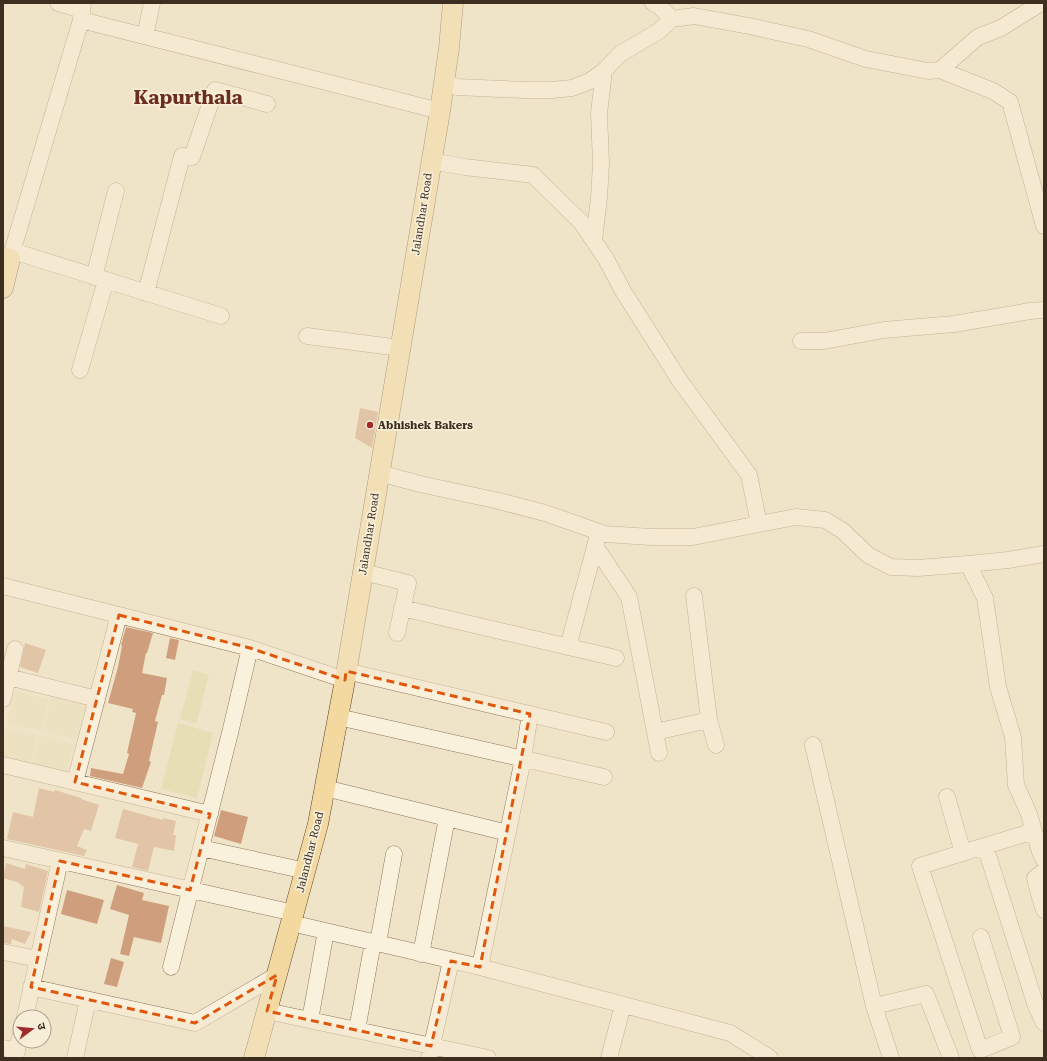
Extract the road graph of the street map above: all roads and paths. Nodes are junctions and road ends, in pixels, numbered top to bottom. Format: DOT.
graph roads {
  1 [pos="58,3"];
  2 [pos="152,3"];
  3 [pos="453,3"];
  4 [pos="653,3"];
  5 [pos="1041,3"];
  6 [pos="82,11"];
  7 [pos="672,19"];
  8 [pos="145,36"];
  9 [pos="940,70"];
  10 [pos="604,71"];
  11 [pos="444,83"];
  12 [pos="267,104"];
  13 [pos="440,111"];
  14 [pos="431,161"];
  15 [pos="1038,180"];
  16 [pos="116,191"];
  17 [pos="1044,226"];
  18 [pos="594,240"];
  19 [pos="9,256"];
  20 [pos="100,279"];
  21 [pos="3,288"];
  22 [pos="146,293"];
  23 [pos="1044,310"];
  24 [pos="220,316"];
  25 [pos="307,336"];
  26 [pos="801,341"];
  27 [pos="400,348"];
  28 [pos="80,370"];
  29 [pos="379,473"];
  30 [pos="759,524"];
  31 [pos="597,539"];
  32 [pos="1044,554"];
  33 [pos="968,564"];
  34 [pos="363,572"];
  35 [pos="3,586"];
  36 [pos="694,596"];
  37 [pos="402,608"];
  38 [pos="118,615"];
  39 [pos="397,633"];
  40 [pos="568,647"];
  41 [pos="250,648"];
  42 [pos="15,650"];
  43 [pos="616,658"];
  44 [pos="346,676"];
  45 [pos="8,677"];
  46 [pos="97,698"];
  47 [pos="3,699"];
  48 [pos="530,714"];
  49 [pos="338,717"];
  50 [pos="709,720"];
  51 [pos="606,732"];
  52 [pos="655,732"];
  53 [pos="716,745"];
  54 [pos="813,745"];
  55 [pos="659,753"];
  56 [pos="523,759"];
  57 [pos="3,765"];
  58 [pos="604,777"];
  59 [pos="75,782"];
  60 [pos="325,788"];
  61 [pos="948,797"];
  62 [pos="210,814"];
  63 [pos="447,818"];
  64 [pos="1034,831"];
  65 [pos="508,833"];
  66 [pos="985,846"];
  67 [pos="3,848"];
  68 [pos="201,848"];
  69 [pos="963,853"];
  70 [pos="394,854"];
  71 [pos="1044,860"];
  72 [pos="60,861"];
  73 [pos="306,871"];
  74 [pos="1044,871"];
  75 [pos="190,890"];
  76 [pos="1044,910"];
  77 [pos="293,918"];
  78 [pos="326,931"];
  79 [pos="981,937"];
  80 [pos="376,943"];
  81 [pos="3,952"];
  82 [pos="421,954"];
  83 [pos="38,959"];
  84 [pos="451,961"];
  85 [pos="171,967"];
  86 [pos="480,967"];
  87 [pos="277,975"];
  88 [pos="32,987"];
  89 [pos="88,1000"];
  90 [pos="623,1005"];
  91 [pos="874,1006"];
  92 [pos="27,1009"];
  93 [pos="267,1011"];
  94 [pos="310,1020"];
  95 [pos="1044,1023"];
  96 [pos="358,1030"];
  97 [pos="430,1052"];
  98 [pos="979,1054"];
  99 [pos="75,1058"];
  100 [pos="254,1058"];
  101 [pos="488,1058"];
  102 [pos="609,1058"];
  103 [pos="770,1058"];
  104 [pos="891,1058"];
  105 [pos="951,1058"];
  1 -- 6 [label="street"];
  2 -- 8 [label="street"];
  3 -- 11 [label="main road, Jalandhar Road"];
  4 -- 7 [label="street"];
  5 -- 9 [label="street"];
  6 -- 8 [label="street"];
  6 -- 19 [label="street"];
  7 -- 9 [label="street"];
  7 -- 10 [label="street"];
  8 -- 13 [label="street"];
  9 -- 15 [label="street"];
  10 -- 11 [label="street"];
  10 -- 18 [label="street"];
  11 -- 13 [label="main road, Jalandhar Road"];
  12 -- 22 [label="street"];
  13 -- 14 [label="main road, Jalandhar Road"];
  14 -- 18 [label="street"];
  14 -- 27 [label="main road, Jalandhar Road"];
  15 -- 17 [label="street"];
  16 -- 20 [label="street"];
  18 -- 30 [label="street"];
  19 -- 20 [label="street"];
  19 -- 21 [label="main road"];
  20 -- 22 [label="street"];
  20 -- 28 [label="street"];
  22 -- 24 [label="street"];
  23 -- 26 [label="street"];
  25 -- 27 [label="street"];
  27 -- 29 [label="main road, Jalandhar Road"];
  29 -- 31 [label="street"];
  29 -- 34 [label="main road, Jalandhar Road"];
  30 -- 31 [label="street"];
  30 -- 33 [label="street"];
  31 -- 40 [label="street"];
  31 -- 52 [label="street"];
  32 -- 33 [label="street"];
  33 -- 64 [label="street"];
  34 -- 37 [label="street"];
  34 -- 44 [label="main road, Jalandhar Road"];
  35 -- 38 [label="street"];
  36 -- 50 [label="street"];
  37 -- 39 [label="street"];
  37 -- 40 [label="street"];
  38 -- 41 [label="street"];
  38 -- 46 [label="street"];
  40 -- 43 [label="street"];
  41 -- 44 [label="street"];
  41 -- 62 [label="street"];
  42 -- 45 [label="street"];
  44 -- 48 [label="street"];
  44 -- 49 [label="main road, Jalandhar Road"];
  45 -- 46 [label="street"];
  45 -- 47 [label="street"];
  46 -- 59 [label="street"];
  48 -- 51 [label="street"];
  48 -- 56 [label="street"];
  49 -- 56 [label="street"];
  49 -- 60 [label="main road, Jalandhar Road"];
  50 -- 52 [label="street"];
  50 -- 53 [label="street"];
  52 -- 55 [label="street"];
  54 -- 91 [label="street"];
  56 -- 58 [label="street"];
  56 -- 65 [label="street"];
  57 -- 59 [label="street"];
  59 -- 62 [label="street"];
  60 -- 63 [label="street"];
  60 -- 73 [label="main road, Jalandhar Road"];
  61 -- 69 [label="street"];
  62 -- 68 [label="street"];
  63 -- 65 [label="street"];
  63 -- 82 [label="street"];
  64 -- 66 [label="street"];
  64 -- 71 [label="street"];
  65 -- 86 [label="street"];
  66 -- 69 [label="street"];
  66 -- 95 [label="street"];
  67 -- 72 [label="street"];
  68 -- 73 [label="street"];
  68 -- 75 [label="street"];
  69 -- 98 [label="street"];
  70 -- 80 [label="street"];
  72 -- 75 [label="street"];
  72 -- 83 [label="street"];
  73 -- 77 [label="main road, Jalandhar Road"];
  74 -- 76 [label="street"];
  75 -- 77 [label="street"];
  75 -- 85 [label="street"];
  77 -- 78 [label="street"];
  77 -- 87 [label="main road, Jalandhar Road"];
  78 -- 80 [label="street"];
  78 -- 94 [label="street"];
  79 -- 98 [label="street"];
  80 -- 82 [label="street"];
  80 -- 96 [label="street"];
  81 -- 83 [label="street"];
  82 -- 84 [label="street"];
  83 -- 88 [label="street"];
  84 -- 86 [label="street"];
  84 -- 97 [label="street"];
  86 -- 90 [label="street"];
  87 -- 89 [label="street"];
  87 -- 93 [label="main road, Jalandhar Road"];
  88 -- 89 [label="street"];
  88 -- 92 [label="street"];
  89 -- 99 [label="street"];
  90 -- 102 [label="street"];
  90 -- 103 [label="street"];
  91 -- 104 [label="street"];
  91 -- 105 [label="street"];
  93 -- 94 [label="street"];
  93 -- 100 [label="main road, Jalandhar Road"];
  94 -- 96 [label="street"];
  96 -- 97 [label="street"];
  97 -- 101 [label="street"];
}
